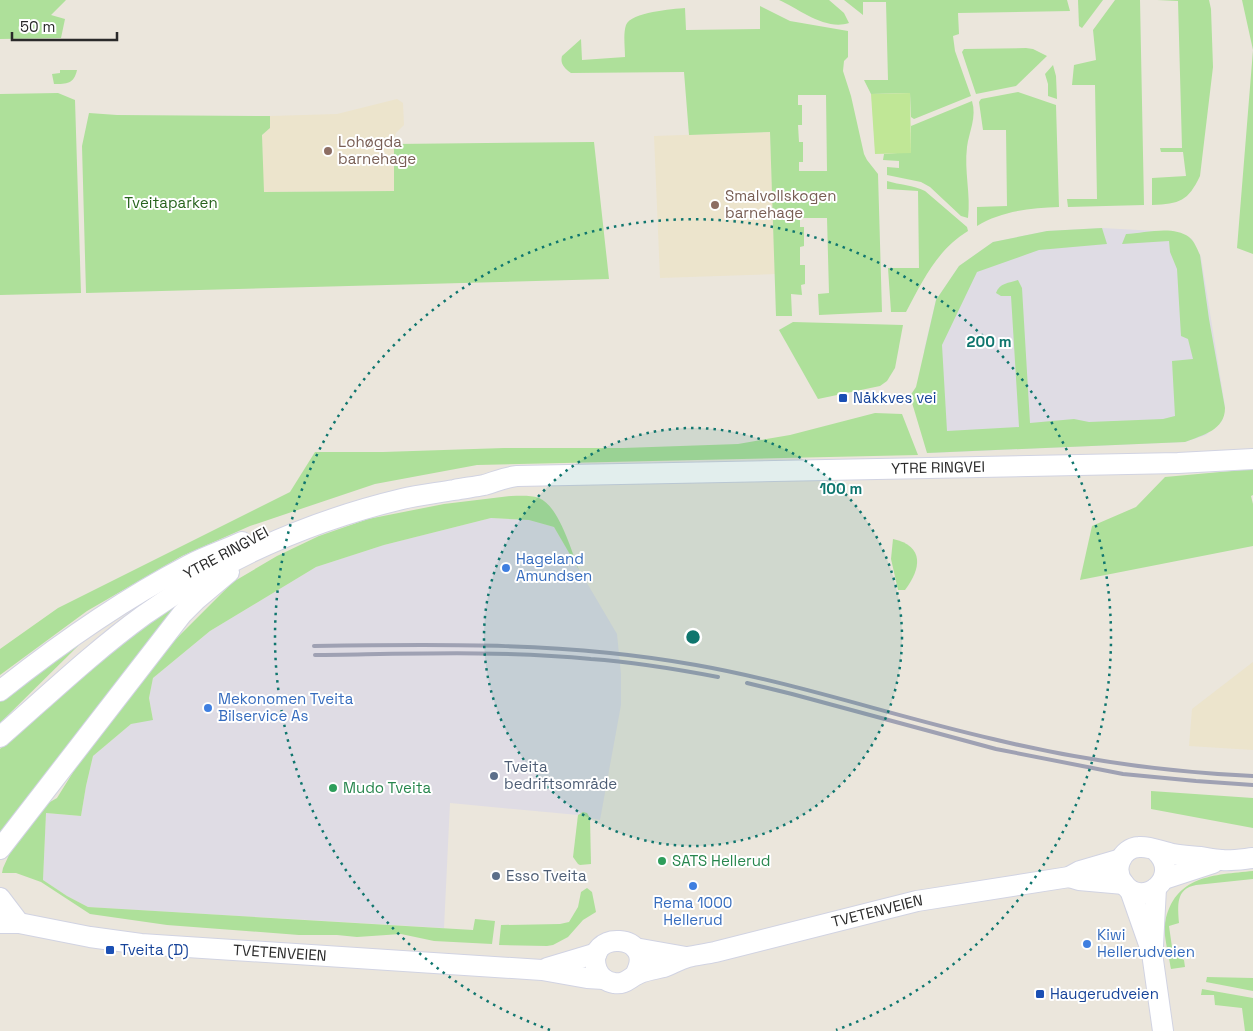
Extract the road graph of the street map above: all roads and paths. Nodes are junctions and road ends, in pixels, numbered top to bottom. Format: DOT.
graph roads {
  1 [pos="1253,459"];
  2 [pos="504,477"];
  3 [pos="290,535"];
  4 [pos="242,542"];
  5 [pos="0,691"];
  6 [pos="0,733"];
  7 [pos="0,738"];
  8 [pos="0,849"];
  9 [pos="1155,850"];
  10 [pos="1253,858"];
  11 [pos="1121,859"];
  12 [pos="1222,860"];
  13 [pos="1069,877"];
  14 [pos="1160,883"];
  15 [pos="1127,887"];
  16 [pos="0,898"];
  17 [pos="0,914"];
  18 [pos="9,923"];
  19 [pos="635,948"];
  20 [pos="597,953"];
  21 [pos="1152,953"];
  22 [pos="688,957"];
  23 [pos="542,970"];
  24 [pos="635,975"];
  25 [pos="604,979"];
  26 [pos="1163,1031"];
  1 -- 2 [label="main road, YTRE RINGVEI"];
  2 -- 3 [label="main road, YTRE RINGVEI"];
  2 -- 4 [label="main road, YTRE RINGVEI"];
  3 -- 7 [label="main road, YTRE RINGVEI"];
  3 -- 8 [label="main road"];
  4 -- 5 [label="main road"];
  4 -- 6 [label="main road, YTRE RINGVEI"];
  9 -- 11 [label="main road, TVETENVEIEN"];
  9 -- 12 [label="main road, TVETENVEIEN"];
  9 -- 14 [label="main road"];
  10 -- 12 [label="main road, TVETENVEIEN"];
  11 -- 13 [label="main road, TVETENVEIEN"];
  11 -- 15 [label="main road"];
  12 -- 14 [label="main road, TVETENVEIEN"];
  13 -- 15 [label="main road, TVETENVEIEN"];
  13 -- 22 [label="main road, TVETENVEIEN"];
  14 -- 15 [label="main road, TVETENVEIEN"];
  14 -- 21 [label="main road"];
  15 -- 21 [label="main road"];
  16 -- 18 [label="main road"];
  17 -- 18 [label="main road, TVETENVEIEN"];
  18 -- 23 [label="main road, TVETENVEIEN"];
  19 -- 20 [label="main road, TVETENVEIEN"];
  19 -- 22 [label="main road, TVETENVEIEN"];
  19 -- 24 [label="main road"];
  20 -- 23 [label="main road, TVETENVEIEN"];
  20 -- 25 [label="main road"];
  21 -- 26 [label="main road"];
  22 -- 24 [label="main road, TVETENVEIEN"];
  23 -- 25 [label="main road, TVETENVEIEN"];
  24 -- 25 [label="main road, TVETENVEIEN"];
}
